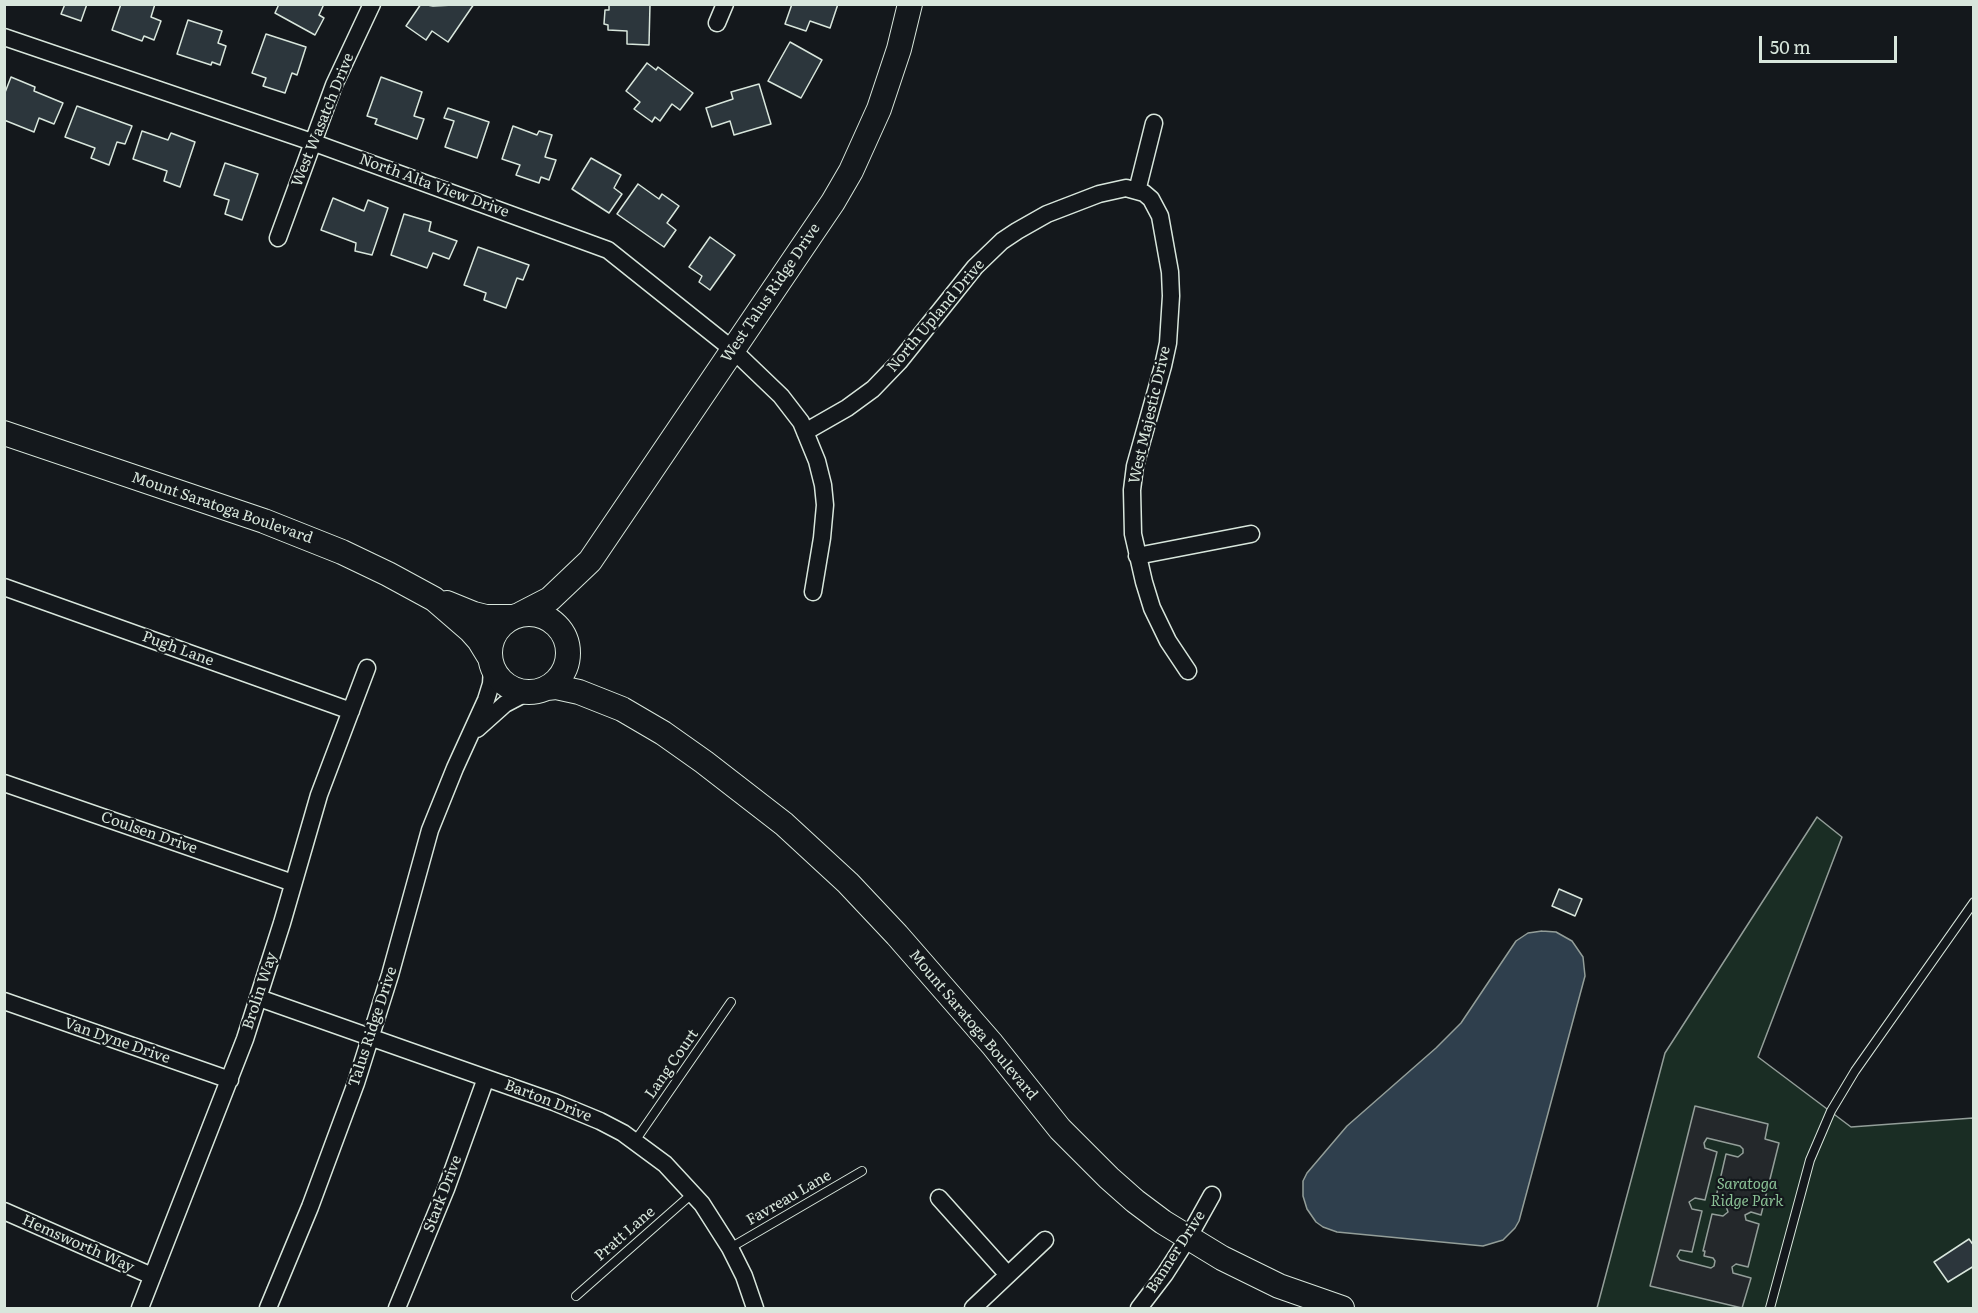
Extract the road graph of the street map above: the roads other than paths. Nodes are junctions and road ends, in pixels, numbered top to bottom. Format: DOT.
graph roads {
  1 [pos="372,4"];
  2 [pos="725,4"];
  3 [pos="910,4"];
  4 [pos="717,23"];
  5 [pos="4,36"];
  6 [pos="1155,123"];
  7 [pos="312,142"];
  8 [pos="1137,191"];
  9 [pos="278,238"];
  10 [pos="732,349"];
  11 [pos="805,432"];
  12 [pos="4,433"];
  13 [pos="1251,534"];
  14 [pos="1137,556"];
  15 [pos="590,561"];
  16 [pos="4,587"];
  17 [pos="813,592"];
  18 [pos="434,599"];
  19 [pos="517,615"];
  20 [pos="566,644"];
  21 [pos="491,663"];
  22 [pos="367,668"];
  23 [pos="1188,671"];
  24 [pos="537,690"];
  25 [pos="622,710"];
  26 [pos="351,711"];
  27 [pos="467,742"];
  28 [pos="4,783"];
  29 [pos="293,883"];
  30 [pos="1974,902"];
  31 [pos="259,998"];
  32 [pos="4,1001"];
  33 [pos="731,1002"];
  34 [pos="371,1037"];
  35 [pos="486,1078"];
  36 [pos="230,1080"];
  37 [pos="635,1141"];
  38 [pos="862,1171"];
  39 [pos="693,1193"];
  40 [pos="1212,1196"];
  41 [pos="939,1198"];
  42 [pos="4,1210"];
  43 [pos="1188,1238"];
  44 [pos="1045,1240"];
  45 [pos="730,1248"];
  46 [pos="1008,1275"];
  47 [pos="152,1276"];
  48 [pos="576,1296"];
  49 [pos="140,1308"];
  50 [pos="268,1308"];
  51 [pos="397,1308"];
  52 [pos="755,1308"];
  53 [pos="973,1308"];
  54 [pos="1139,1308"];
  55 [pos="1342,1308"];
  56 [pos="1770,1308"];
  1 -- 7 [label="street, West Wasatch Drive"];
  2 -- 4 [label="street"];
  3 -- 10 [label="street, West Talus Ridge Drive"];
  5 -- 7 [label="street, North Alta View Drive"];
  6 -- 8 [label="street"];
  7 -- 9 [label="street, West Wasatch Drive"];
  7 -- 10 [label="street, North Alta View Drive"];
  8 -- 11 [label="street, North Upland Drive"];
  8 -- 14 [label="street, West Majestic Drive"];
  10 -- 11 [label="street, North Alta View Drive"];
  10 -- 15 [label="street, West Talus Ridge Drive"];
  11 -- 17 [label="street, North Alta View Drive"];
  12 -- 18 [label="street, Mount Saratoga Boulevard"];
  13 -- 14 [label="street"];
  14 -- 23 [label="street, West Majestic Drive"];
  15 -- 19 [label="street, West Talus Ridge Drive"];
  15 -- 20 [label="street, West Talus Ridge Drive"];
  16 -- 26 [label="street, Pugh Lane"];
  18 -- 19 [label="street, Mount Saratoga Boulevard"];
  18 -- 21 [label="street, Mount Saratoga Boulevard"];
  19 -- 20 [label="street"];
  19 -- 21 [label="street"];
  20 -- 24 [label="street"];
  20 -- 25 [label="street, Mount Saratoga Boulevard"];
  21 -- 24 [label="street"];
  21 -- 27 [label="street, Talus Ridge Drive"];
  22 -- 26 [label="street, Brolin Way"];
  24 -- 25 [label="street, Mount Saratoga Boulevard"];
  24 -- 27 [label="street, Talus Ridge Drive"];
  25 -- 43 [label="street, Mount Saratoga Boulevard"];
  26 -- 29 [label="street, Brolin Way"];
  27 -- 34 [label="street, Talus Ridge Drive"];
  28 -- 29 [label="street, Coulsen Drive"];
  29 -- 31 [label="street, Brolin Way"];
  30 -- 56 [label="lane"];
  31 -- 34 [label="street, Barton Drive"];
  31 -- 36 [label="street, Brolin Way"];
  32 -- 36 [label="street, Van Dyne Drive"];
  33 -- 37 [label="lane, Lang Court"];
  34 -- 35 [label="street, Barton Drive"];
  34 -- 50 [label="street, Talus Ridge Drive"];
  35 -- 37 [label="street, Barton Drive"];
  35 -- 51 [label="street, Stark Drive"];
  36 -- 47 [label="street, Brolin Way"];
  37 -- 39 [label="street, Barton Drive"];
  38 -- 45 [label="lane, Favreau Lane"];
  39 -- 45 [label="street, Barton Drive"];
  39 -- 48 [label="lane, Pratt Lane"];
  40 -- 43 [label="street, Banner Drive"];
  41 -- 46 [label="street"];
  42 -- 47 [label="street, Hemsworth Way"];
  43 -- 54 [label="street, Banner Drive"];
  43 -- 55 [label="street, Mount Saratoga Boulevard"];
  44 -- 46 [label="street"];
  45 -- 52 [label="street, Barton Drive"];
  46 -- 53 [label="street"];
  47 -- 49 [label="street, Brolin Way"];
}
